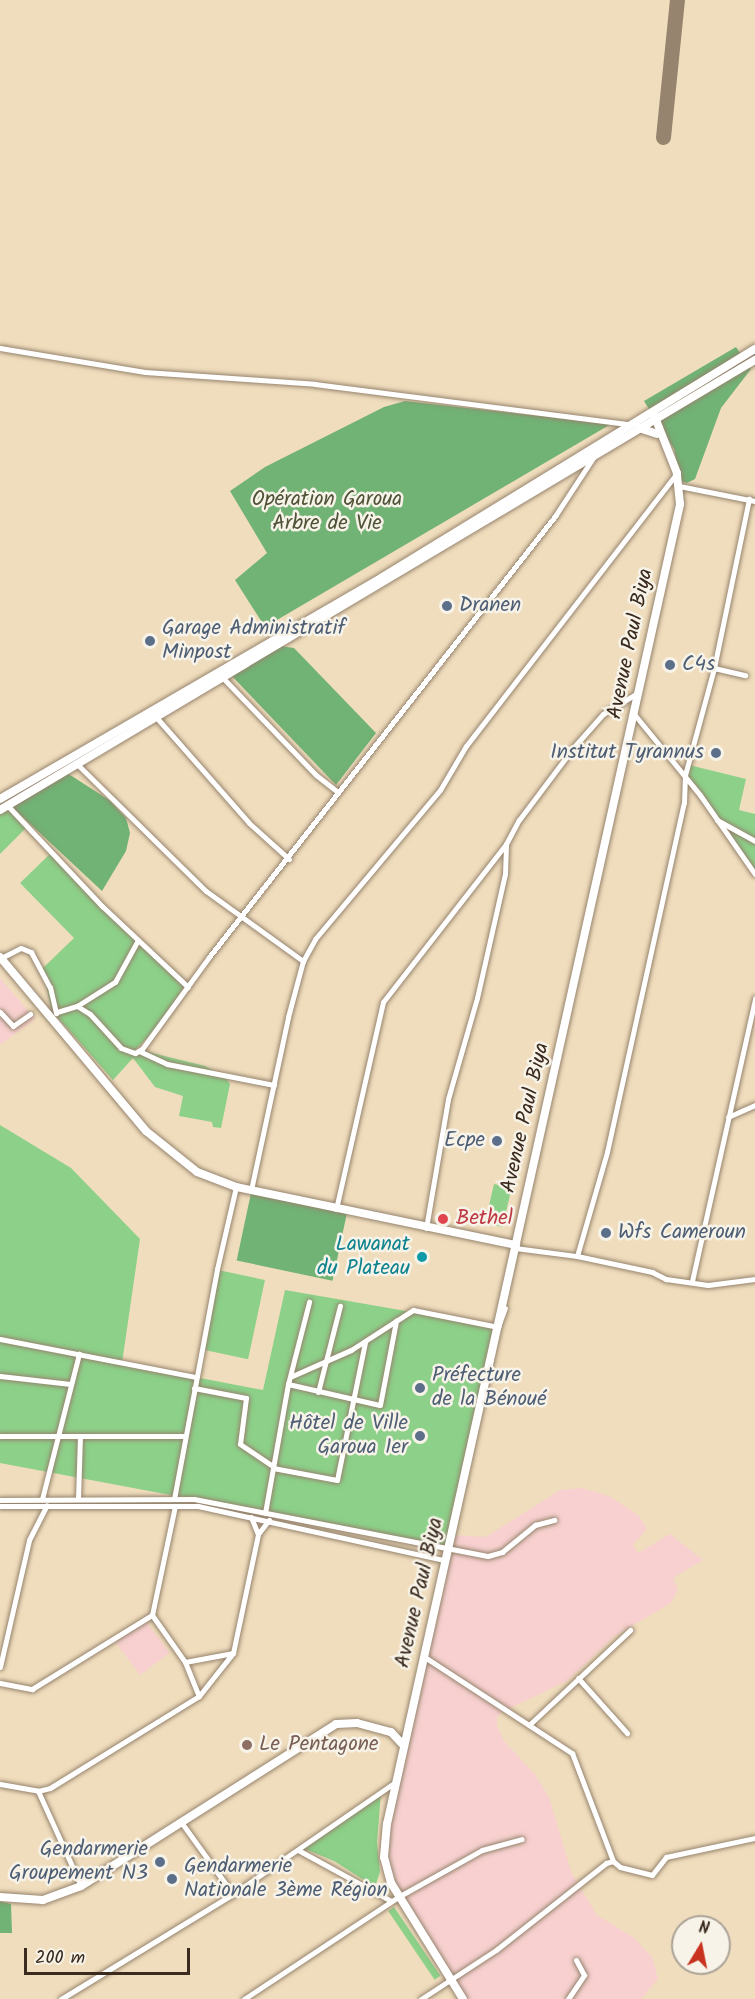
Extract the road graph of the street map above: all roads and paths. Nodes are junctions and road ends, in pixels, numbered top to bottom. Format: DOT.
graph roads {
  1 [pos="0,348"];
  2 [pos="755,348"];
  3 [pos="755,360"];
  4 [pos="650,417"];
  5 [pos="628,424"];
  6 [pos="639,428"];
  7 [pos="660,438"];
  8 [pos="595,455"];
  9 [pos="677,473"];
  10 [pos="680,486"];
  11 [pos="752,500"];
  12 [pos="714,668"];
  13 [pos="745,675"];
  14 [pos="223,678"];
  15 [pos="639,692"];
  16 [pos="634,714"];
  17 [pos="156,717"];
  18 [pos="76,763"];
  19 [pos="685,775"];
  20 [pos="338,792"];
  21 [pos="2,805"];
  22 [pos="716,819"];
  23 [pos="755,841"];
  24 [pos="506,844"];
  25 [pos="289,859"];
  26 [pos="755,874"];
  27 [pos="242,919"];
  28 [pos="138,940"];
  29 [pos="1,957"];
  30 [pos="303,961"];
  31 [pos="188,987"];
  32 [pos="755,998"];
  33 [pos="77,1006"];
  34 [pos="754,1010"];
  35 [pos="0,1012"];
  36 [pos="30,1014"];
  37 [pos="55,1016"];
  38 [pos="139,1051"];
  39 [pos="274,1085"];
  40 [pos="755,1106"];
  41 [pos="728,1117"];
  42 [pos="236,1186"];
  43 [pos="251,1190"];
  44 [pos="336,1209"];
  45 [pos="426,1228"];
  46 [pos="516,1245"];
  47 [pos="577,1256"];
  48 [pos="755,1279"];
  49 [pos="692,1281"];
  50 [pos="309,1302"];
  51 [pos="340,1306"];
  52 [pos="396,1321"];
  53 [pos="498,1327"];
  54 [pos="0,1339"];
  55 [pos="365,1342"];
  56 [pos="79,1354"];
  57 [pos="325,1364"];
  58 [pos="0,1376"];
  59 [pos="196,1377"];
  60 [pos="290,1377"];
  61 [pos="71,1384"];
  62 [pos="288,1384"];
  63 [pos="194,1388"];
  64 [pos="318,1392"];
  65 [pos="352,1400"];
  66 [pos="0,1436"];
  67 [pos="185,1436"];
  68 [pos="59,1437"];
  69 [pos="81,1437"];
  70 [pos="273,1467"];
  71 [pos="42,1499"];
  72 [pos="78,1499"];
  73 [pos="0,1500"];
  74 [pos="174,1502"];
  75 [pos="47,1505"];
  76 [pos="0,1506"];
  77 [pos="265,1513"];
  78 [pos="251,1516"];
  79 [pos="269,1520"];
  80 [pos="554,1520"];
  81 [pos="258,1534"];
  82 [pos="449,1547"];
  83 [pos="444,1560"];
  84 [pos="152,1615"];
  85 [pos="630,1630"];
  86 [pos="233,1653"];
  87 [pos="423,1656"];
  88 [pos="185,1662"];
  89 [pos="0,1667"];
  90 [pos="578,1678"];
  91 [pos="0,1683"];
  92 [pos="199,1696"];
  93 [pos="408,1725"];
  94 [pos="529,1725"];
  95 [pos="391,1732"];
  96 [pos="627,1733"];
  97 [pos="404,1746"];
  98 [pos="0,1784"];
  99 [pos="394,1784"];
  100 [pos="38,1791"];
  101 [pos="181,1822"];
  102 [pos="755,1838"];
  103 [pos="522,1839"];
  104 [pos="298,1850"];
  105 [pos="613,1861"];
  106 [pos="81,1886"];
  107 [pos="233,1894"];
  108 [pos="0,1897"];
  109 [pos="395,1899"];
  110 [pos="576,1960"];
  111 [pos="451,1980"];
  112 [pos="61,1999"];
  113 [pos="244,1999"];
  114 [pos="421,1999"];
  115 [pos="463,1999"];
  116 [pos="568,1999"];
  1 -- 5 [label="street"];
  2 -- 4 [label="main road"];
  3 -- 4 [label="main road"];
  4 -- 5 [label="main road"];
  4 -- 6 [label="main road"];
  4 -- 7 [label="main road, Avenue Paul Biya"];
  5 -- 21 [label="main road"];
  6 -- 7 [label="main road"];
  6 -- 8 [label="main road"];
  7 -- 9 [label="main road, Avenue Paul Biya"];
  8 -- 14 [label="main road"];
  8 -- 20 [label="street"];
  9 -- 10 [label="main road, Avenue Paul Biya"];
  9 -- 30 [label="street"];
  10 -- 11 [label="street"];
  10 -- 15 [label="main road, Avenue Paul Biya"];
  11 -- 12 [label="street"];
  12 -- 13 [label="street"];
  12 -- 19 [label="street"];
  14 -- 17 [label="main road"];
  14 -- 20 [label="street"];
  15 -- 16 [label="main road, Avenue Paul Biya"];
  15 -- 24 [label="street"];
  16 -- 19 [label="street"];
  16 -- 46 [label="main road, Avenue Paul Biya"];
  17 -- 18 [label="main road"];
  17 -- 25 [label="street"];
  18 -- 21 [label="main road"];
  18 -- 27 [label="street"];
  19 -- 22 [label="street"];
  19 -- 47 [label="street"];
  20 -- 25 [label="street"];
  21 -- 28 [label="street"];
  22 -- 23 [label="street"];
  22 -- 26 [label="street"];
  24 -- 44 [label="street"];
  24 -- 45 [label="street"];
  25 -- 27 [label="street"];
  27 -- 30 [label="street"];
  27 -- 31 [label="street"];
  28 -- 31 [label="street"];
  28 -- 33 [label="street"];
  29 -- 37 [label="main road"];
  29 -- 37 [label="street"];
  30 -- 39 [label="street"];
  31 -- 38 [label="street"];
  32 -- 34 [label="street"];
  33 -- 37 [label="street"];
  33 -- 38 [label="street"];
  34 -- 41 [label="street"];
  35 -- 36 [label="street"];
  37 -- 42 [label="main road"];
  38 -- 39 [label="street"];
  39 -- 43 [label="street"];
  40 -- 41 [label="street"];
  41 -- 49 [label="street"];
  42 -- 43 [label="main road"];
  42 -- 59 [label="street"];
  43 -- 44 [label="main road"];
  44 -- 45 [label="main road"];
  45 -- 46 [label="main road"];
  46 -- 47 [label="street"];
  46 -- 53 [label="main road, Avenue Paul Biya"];
  47 -- 49 [label="street"];
  48 -- 49 [label="street"];
  50 -- 60 [label="street"];
  51 -- 57 [label="street"];
  52 -- 53 [label="street"];
  52 -- 55 [label="street"];
  52 -- 65 [label="street"];
  53 -- 82 [label="main road, Avenue Paul Biya"];
  54 -- 56 [label="street"];
  55 -- 57 [label="street"];
  55 -- 65 [label="street"];
  56 -- 59 [label="street"];
  56 -- 61 [label="street"];
  57 -- 60 [label="street"];
  57 -- 64 [label="street"];
  58 -- 61 [label="street"];
  59 -- 63 [label="street"];
  60 -- 62 [label="street"];
  61 -- 68 [label="street"];
  62 -- 64 [label="street"];
  62 -- 70 [label="street"];
  63 -- 67 [label="street"];
  63 -- 70 [label="street"];
  64 -- 65 [label="street"];
  65 -- 70 [label="street"];
  66 -- 68 [label="street"];
  67 -- 69 [label="street"];
  67 -- 74 [label="street"];
  68 -- 69 [label="street"];
  68 -- 71 [label="street"];
  69 -- 72 [label="street"];
  70 -- 77 [label="street"];
  71 -- 72 [label="street"];
  71 -- 73 [label="street"];
  72 -- 74 [label="street"];
  74 -- 75 [label="street"];
  74 -- 77 [label="street"];
  74 -- 78 [label="street"];
  74 -- 84 [label="street"];
  75 -- 76 [label="street"];
  75 -- 89 [label="street"];
  77 -- 82 [label="street"];
  78 -- 79 [label="street"];
  78 -- 81 [label="street"];
  79 -- 81 [label="street"];
  79 -- 83 [label="street"];
  80 -- 82 [label="street"];
  81 -- 86 [label="street"];
  82 -- 87 [label="main road, Avenue Paul Biya"];
  84 -- 88 [label="street"];
  84 -- 91 [label="street"];
  85 -- 90 [label="street"];
  86 -- 88 [label="street"];
  86 -- 92 [label="street"];
  87 -- 93 [label="main road, Avenue Paul Biya"];
  87 -- 94 [label="street"];
  88 -- 92 [label="street"];
  90 -- 94 [label="street"];
  90 -- 96 [label="street"];
  92 -- 100 [label="street"];
  93 -- 95 [label="main road"];
  93 -- 97 [label="main road, Avenue Paul Biya"];
  94 -- 105 [label="street"];
  95 -- 97 [label="main road"];
  95 -- 101 [label="main road"];
  97 -- 99 [label="main road, Avenue Paul Biya"];
  98 -- 100 [label="street"];
  99 -- 104 [label="street"];
  99 -- 109 [label="main road, Avenue Paul Biya"];
  100 -- 106 [label="street"];
  101 -- 106 [label="main road"];
  101 -- 107 [label="street"];
  102 -- 105 [label="street"];
  103 -- 109 [label="street"];
  104 -- 107 [label="street"];
  104 -- 109 [label="street"];
  105 -- 111 [label="street"];
  106 -- 108 [label="main road"];
  107 -- 112 [label="street"];
  109 -- 111 [label="main road, Avenue Paul Biya"];
  109 -- 113 [label="street"];
  110 -- 116 [label="street"];
  111 -- 114 [label="street"];
  111 -- 115 [label="main road, Avenue Paul Biya"];
}
